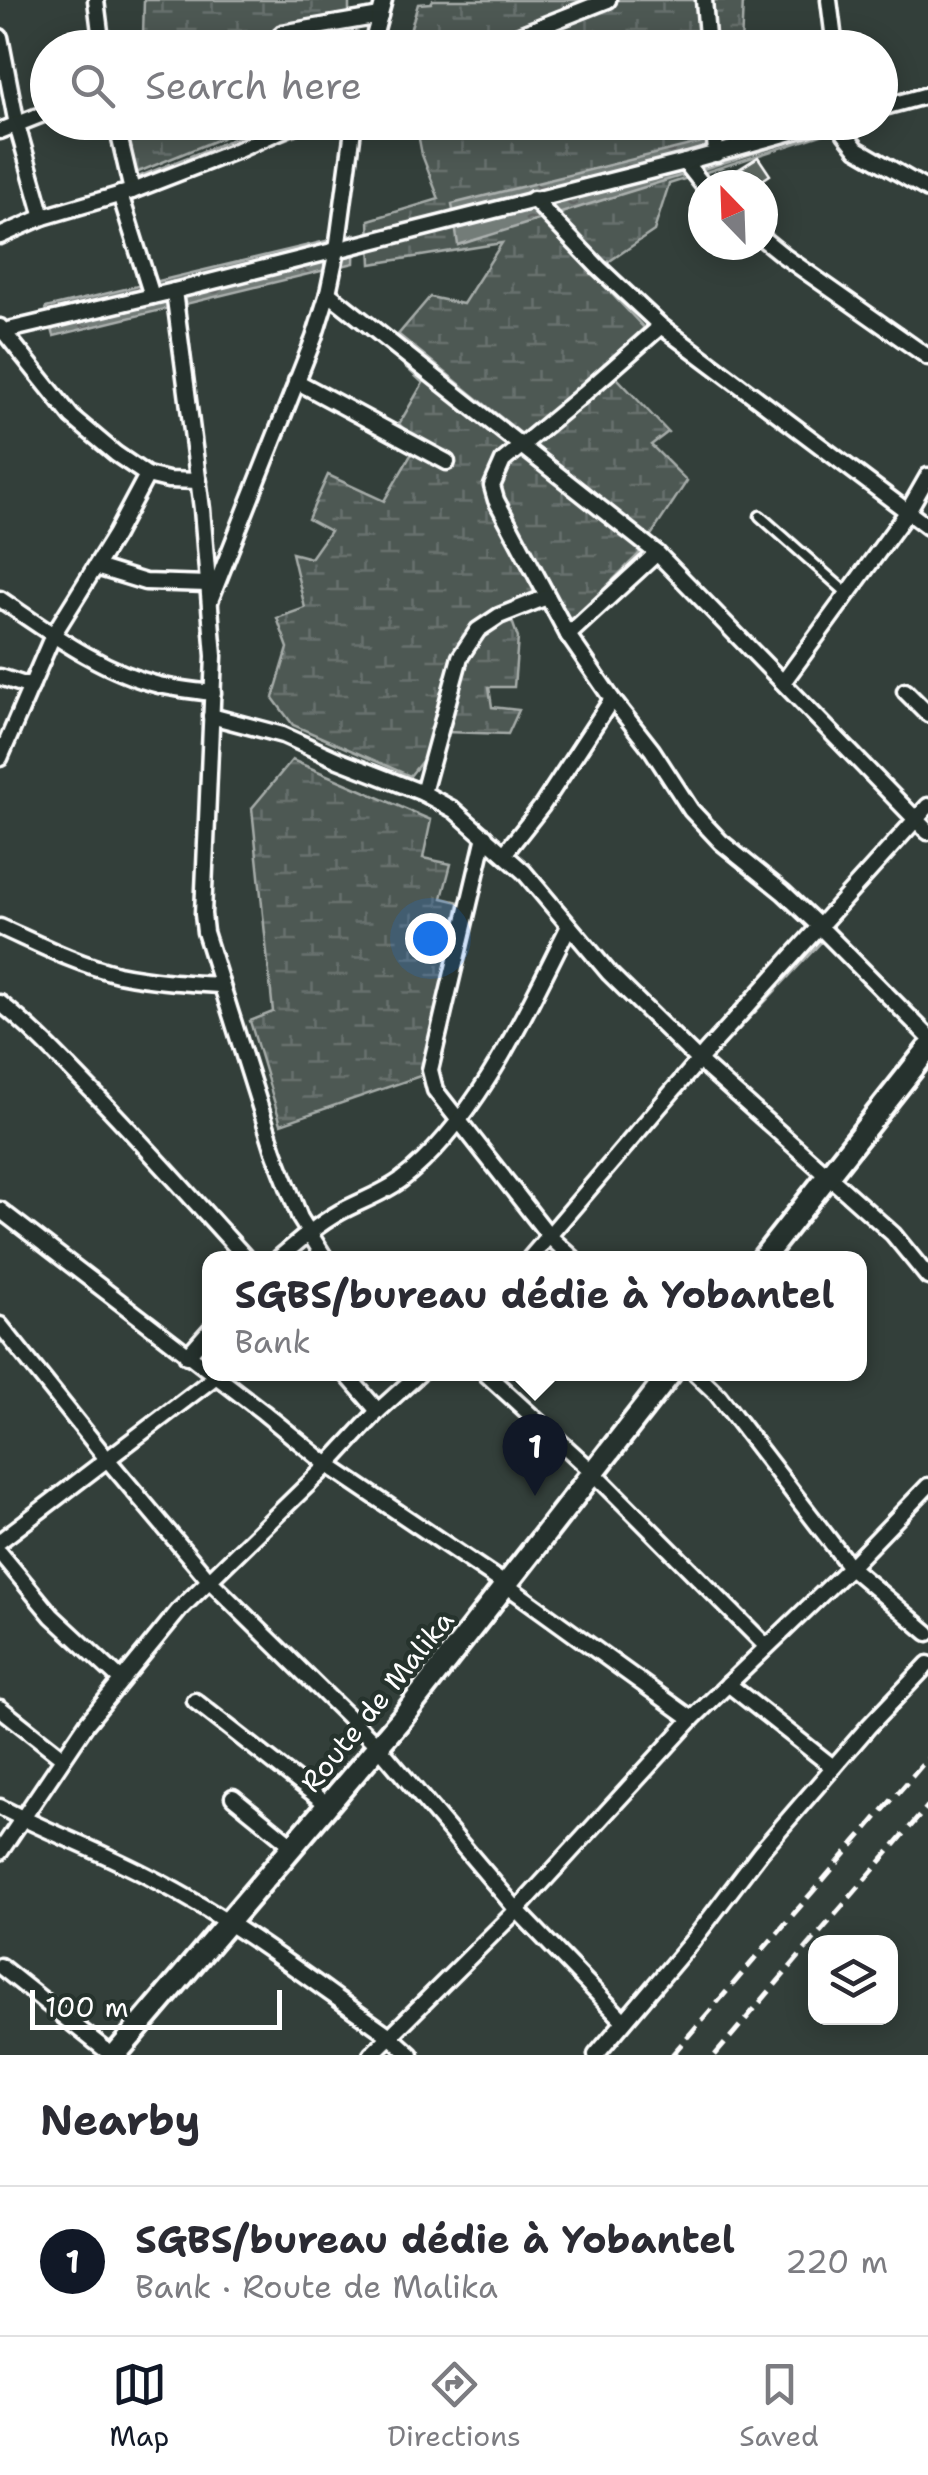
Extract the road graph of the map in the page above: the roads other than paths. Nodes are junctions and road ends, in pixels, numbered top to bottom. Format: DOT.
graph roads {
  1 [pos="96,0"];
  2 [pos="384,0"];
  3 [pos="608,0"];
  4 [pos="704,0"];
  5 [pos="829,0"];
  6 [pos="380,16"];
  7 [pos="100,30"];
  8 [pos="299,30"];
  9 [pos="376,30"];
  10 [pos="532,30"];
  11 [pos="706,30"];
  12 [pos="833,30"];
  13 [pos="0,37"];
  14 [pos="928,95"];
  15 [pos="898,103"];
  16 [pos="30,119"];
  17 [pos="16,125"];
  18 [pos="0,132"];
  19 [pos="119,140"];
  20 [pos="260,140"];
  21 [pos="352,140"];
  22 [pos="715,140"];
  23 [pos="765,140"];
  24 [pos="850,140"];
  25 [pos="716,154"];
  26 [pos="686,162"];
  27 [pos="692,170"];
  28 [pos="928,190"];
  29 [pos="126,192"];
  30 [pos="534,199"];
  31 [pos="43,218"];
  32 [pos="0,236"];
  33 [pos="337,250"];
  34 [pos="778,250"];
  35 [pos="174,291"];
  36 [pos="328,293"];
  37 [pos="152,296"];
  38 [pos="661,326"];
  39 [pos="1,330"];
  40 [pos="928,357"];
  41 [pos="296,380"];
  42 [pos="522,445"];
  43 [pos="447,462"];
  44 [pos="147,475"];
  45 [pos="928,476"];
  46 [pos="199,481"];
  47 [pos="908,511"];
  48 [pos="760,516"];
  49 [pos="928,528"];
  50 [pos="657,552"];
  51 [pos="96,567"];
  52 [pos="208,584"];
  53 [pos="848,594"];
  54 [pos="547,596"];
  55 [pos="0,599"];
  56 [pos="210,602"];
  57 [pos="53,635"];
  58 [pos="568,635"];
  59 [pos="0,677"];
  60 [pos="784,681"];
  61 [pos="31,686"];
  62 [pos="905,691"];
  63 [pos="213,694"];
  64 [pos="612,699"];
  65 [pos="928,714"];
  66 [pos="212,716"];
  67 [pos="0,758"];
  68 [pos="423,793"];
  69 [pos="928,806"];
  70 [pos="916,820"];
  71 [pos="928,832"];
  72 [pos="485,836"];
  73 [pos="505,853"];
  74 [pos="818,925"];
  75 [pos="569,926"];
  76 [pos="0,927"];
  77 [pos="220,985"];
  78 [pos="0,1002"];
  79 [pos="928,1036"];
  80 [pos="928,1048"];
  81 [pos="698,1060"];
  82 [pos="458,1121"];
  83 [pos="828,1177"];
  84 [pos="0,1210"];
  85 [pos="308,1233"];
  86 [pos="550,1237"];
  87 [pos="240,1251"];
  88 [pos="287,1251"];
  89 [pos="320,1251"];
  90 [pos="537,1251"];
  91 [pos="565,1251"];
  92 [pos="768,1251"];
  93 [pos="928,1277"];
  94 [pos="0,1325"];
  95 [pos="202,1339"];
  96 [pos="187,1356"];
  97 [pos="202,1367"];
  98 [pos="210,1381"];
  99 [pos="220,1381"];
  100 [pos="352,1381"];
  101 [pos="411,1381"];
  102 [pos="494,1381"];
  103 [pos="665,1381"];
  104 [pos="703,1381"];
  105 [pos="378,1411"];
  106 [pos="107,1459"];
  107 [pos="328,1464"];
  108 [pos="594,1473"];
  109 [pos="928,1486"];
  110 [pos="0,1540"];
  111 [pos="0,1552"];
  112 [pos="850,1568"];
  113 [pos="210,1580"];
  114 [pos="506,1585"];
  115 [pos="928,1633"];
  116 [pos="766,1646"];
  117 [pos="928,1664"];
  118 [pos="121,1680"];
  119 [pos="728,1684"];
  120 [pos="195,1700"];
  121 [pos="0,1708"];
  122 [pos="692,1719"];
  123 [pos="379,1746"];
  124 [pos="62,1757"];
  125 [pos="833,1767"];
  126 [pos="233,1798"];
  127 [pos="328,1805"];
  128 [pos="0,1808"];
  129 [pos="22,1818"];
  130 [pos="294,1846"];
  131 [pos="0,1852"];
  132 [pos="518,1910"];
  133 [pos="228,1922"];
  134 [pos="0,1966"];
  135 [pos="624,2021"];
  136 [pos="390,2036"];
  137 [pos="113,2055"];
  138 [pos="371,2055"];
  139 [pos="411,2055"];
  140 [pos="596,2055"];
  1 -- 7 [label="street"];
  2 -- 6 [label="street"];
  3 -- 10 [label="street"];
  4 -- 11 [label="street"];
  5 -- 12 [label="street"];
  6 -- 8 [label="street"];
  6 -- 9 [label="street"];
  13 -- 17 [label="street"];
  14 -- 15 [label="street"];
  16 -- 17 [label="street"];
  17 -- 18 [label="street"];
  17 -- 31 [label="street"];
  19 -- 29 [label="street"];
  20 -- 29 [label="street"];
  21 -- 33 [label="street"];
  22 -- 25 [label="street"];
  23 -- 25 [label="street"];
  24 -- 28 [label="street"];
  25 -- 26 [label="street"];
  26 -- 27 [label="street"];
  26 -- 30 [label="street"];
  29 -- 31 [label="street"];
  29 -- 37 [label="street"];
  30 -- 33 [label="street"];
  30 -- 38 [label="street"];
  31 -- 32 [label="street"];
  33 -- 35 [label="street"];
  33 -- 36 [label="street"];
  34 -- 40 [label="street"];
  35 -- 37 [label="street"];
  35 -- 46 [label="street"];
  36 -- 41 [label="street"];
  36 -- 42 [label="street"];
  37 -- 39 [label="street"];
  38 -- 42 [label="street"];
  38 -- 47 [label="street"];
  39 -- 44 [label="street"];
  41 -- 43 [label="street"];
  41 -- 56 [label="street"];
  42 -- 50 [label="street"];
  42 -- 54 [label="street"];
  44 -- 46 [label="street"];
  44 -- 51 [label="street"];
  45 -- 47 [label="street"];
  46 -- 52 [label="street"];
  47 -- 49 [label="street"];
  47 -- 53 [label="street"];
  48 -- 53 [label="lane"];
  50 -- 58 [label="street"];
  50 -- 60 [label="street"];
  51 -- 52 [label="street"];
  51 -- 57 [label="street"];
  52 -- 56 [label="street"];
  53 -- 60 [label="street"];
  54 -- 58 [label="street"];
  54 -- 68 [label="street"];
  55 -- 57 [label="street"];
  56 -- 63 [label="street"];
  57 -- 61 [label="street"];
  57 -- 63 [label="street"];
  58 -- 64 [label="street"];
  59 -- 61 [label="street"];
  60 -- 70 [label="street"];
  61 -- 67 [label="street"];
  62 -- 65 [label="street"];
  63 -- 66 [label="street"];
  64 -- 73 [label="street"];
  64 -- 74 [label="street"];
  66 -- 68 [label="street"];
  66 -- 77 [label="street"];
  68 -- 72 [label="street"];
  69 -- 70 [label="street"];
  70 -- 71 [label="street"];
  70 -- 74 [label="street"];
  72 -- 73 [label="street"];
  72 -- 82 [label="street"];
  73 -- 75 [label="street"];
  74 -- 79 [label="street"];
  74 -- 81 [label="street"];
  75 -- 81 [label="street"];
  75 -- 82 [label="street"];
  76 -- 77 [label="street"];
  77 -- 85 [label="street"];
  78 -- 87 [label="street"];
  80 -- 83 [label="main road"];
  81 -- 83 [label="street"];
  81 -- 86 [label="street"];
  82 -- 85 [label="street"];
  82 -- 86 [label="street"];
  83 -- 92 [label="main road"];
  83 -- 93 [label="street"];
  84 -- 96 [label="street"];
  85 -- 88 [label="street"];
  85 -- 89 [label="street"];
  86 -- 90 [label="street"];
  86 -- 91 [label="street"];
  94 -- 106 [label="street"];
  95 -- 96 [label="street"];
  96 -- 97 [label="street"];
  98 -- 106 [label="street"];
  99 -- 107 [label="street"];
  100 -- 105 [label="street"];
  101 -- 105 [label="street"];
  102 -- 108 [label="street"];
  103 -- 108 [label="main road, Route de Malika"];
  104 -- 112 [label="street"];
  105 -- 107 [label="street"];
  106 -- 110 [label="street"];
  106 -- 113 [label="street"];
  107 -- 113 [label="street"];
  107 -- 114 [label="street"];
  108 -- 114 [label="main road, Route de Malika"];
  108 -- 116 [label="street"];
  109 -- 112 [label="street"];
  111 -- 118 [label="street"];
  112 -- 115 [label="street"];
  112 -- 116 [label="street"];
  113 -- 118 [label="street"];
  113 -- 123 [label="street"];
  114 -- 122 [label="street"];
  114 -- 123 [label="main road, Route de Malika"];
  116 -- 119 [label="street"];
  117 -- 125 [label="street"];
  118 -- 124 [label="street"];
  119 -- 122 [label="street"];
  119 -- 125 [label="street"];
  120 -- 127 [label="street"];
  121 -- 124 [label="street"];
  122 -- 132 [label="street"];
  123 -- 127 [label="main road, Route de Malika"];
  123 -- 132 [label="street"];
  124 -- 129 [label="street"];
  125 -- 135 [label="street"];
  126 -- 130 [label="street"];
  127 -- 130 [label="main road, Route de Malika"];
  128 -- 129 [label="street"];
  129 -- 131 [label="street"];
  129 -- 133 [label="street"];
  130 -- 133 [label="main road, Route de Malika"];
  132 -- 135 [label="street"];
  132 -- 136 [label="street"];
  133 -- 136 [label="street"];
  133 -- 137 [label="main road, Route de Malika"];
  134 -- 137 [label="street"];
  135 -- 140 [label="street"];
  136 -- 138 [label="street"];
  136 -- 139 [label="street"];
}
